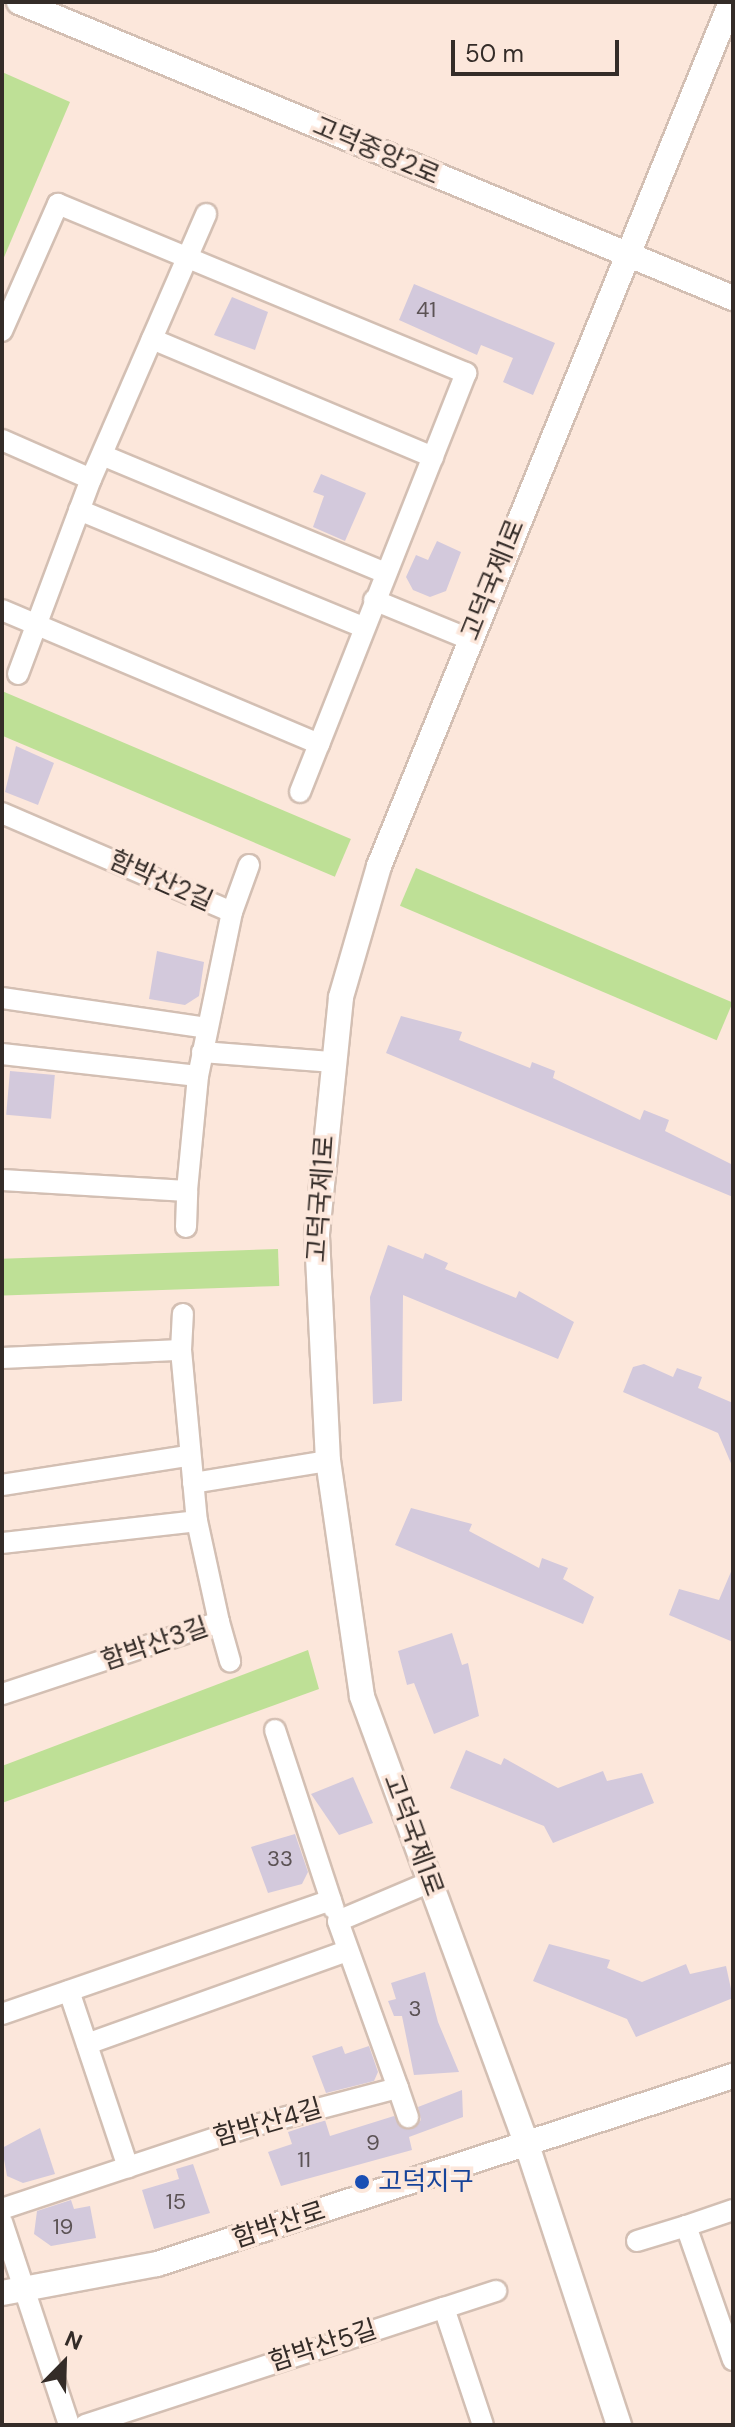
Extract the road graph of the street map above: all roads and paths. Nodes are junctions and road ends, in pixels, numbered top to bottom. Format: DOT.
graph roads {
  1 [pos="19,2"];
  2 [pos="731,2"];
  3 [pos="206,214"];
  4 [pos="624,254"];
  5 [pos="187,258"];
  6 [pos="733,298"];
  7 [pos="2,331"];
  8 [pos="152,339"];
  9 [pos="2,440"];
  10 [pos="102,455"];
  11 [pos="433,457"];
  12 [pos="91,479"];
  13 [pos="79,510"];
  14 [pos="385,573"];
  15 [pos="374,600"];
  16 [pos="2,610"];
  17 [pos="34,623"];
  18 [pos="363,627"];
  19 [pos="469,639"];
  20 [pos="18,674"];
  21 [pos="319,744"];
  22 [pos="300,792"];
  23 [pos="2,813"];
  24 [pos="249,865"];
  25 [pos="232,912"];
  26 [pos="2,998"];
  27 [pos="207,1028"];
  28 [pos="202,1052"];
  29 [pos="2,1054"];
  30 [pos="331,1062"];
  31 [pos="198,1076"];
  32 [pos="2,1180"];
  33 [pos="187,1191"];
  34 [pos="186,1227"];
  35 [pos="183,1314"];
  36 [pos="181,1350"];
  37 [pos="2,1358"];
  38 [pos="188,1456"];
  39 [pos="328,1461"];
  40 [pos="193,1483"];
  41 [pos="2,1485"];
  42 [pos="197,1521"];
  43 [pos="2,1543"];
  44 [pos="219,1622"];
  45 [pos="230,1661"];
  46 [pos="2,1694"];
  47 [pos="275,1730"];
  48 [pos="430,1882"];
  49 [pos="331,1900"];
  50 [pos="338,1921"];
  51 [pos="347,1951"];
  52 [pos="69,1991"];
  53 [pos="2,2014"];
  54 [pos="87,2044"];
  55 [pos="733,2076"];
  56 [pos="398,2088"];
  57 [pos="408,2117"];
  58 [pos="527,2145"];
  59 [pos="128,2167"];
  60 [pos="2,2209"];
  61 [pos="733,2210"];
  62 [pos="2,2222"];
  63 [pos="686,2226"];
  64 [pos="637,2241"];
  65 [pos="13,2291"];
  66 [pos="496,2291"];
  67 [pos="444,2308"];
  68 [pos="733,2360"];
  69 [pos="69,2425"];
  70 [pos="85,2425"];
  71 [pos="483,2425"];
  72 [pos="619,2425"];
  1 -- 4 [label="street, 고덕중앙2로"];
  2 -- 4 [label="street, 고덕국제1로"];
  3 -- 5 [label="street"];
  4 -- 6 [label="street, 고덕중앙2로"];
  4 -- 19 [label="street, 고덕국제1로"];
  5 -- 7 [label="street"];
  5 -- 8 [label="street"];
  5 -- 11 [label="street"];
  8 -- 10 [label="street"];
  8 -- 11 [label="street"];
  9 -- 12 [label="street"];
  10 -- 12 [label="street"];
  10 -- 14 [label="street"];
  11 -- 14 [label="street"];
  12 -- 13 [label="street"];
  13 -- 17 [label="street"];
  13 -- 18 [label="street"];
  14 -- 15 [label="street"];
  15 -- 18 [label="street"];
  15 -- 19 [label="street"];
  16 -- 17 [label="street"];
  17 -- 20 [label="street"];
  17 -- 21 [label="street"];
  18 -- 21 [label="street"];
  19 -- 30 [label="street, 고덕국제1로"];
  21 -- 22 [label="street"];
  23 -- 25 [label="street, 함박산2길"];
  24 -- 25 [label="street"];
  25 -- 27 [label="street, 함박산2길"];
  26 -- 27 [label="street"];
  27 -- 28 [label="street, 함박산2길"];
  28 -- 30 [label="street"];
  28 -- 31 [label="street, 함박산2길"];
  29 -- 31 [label="street"];
  30 -- 39 [label="street, 고덕국제1로"];
  31 -- 33 [label="street, 함박산2길"];
  32 -- 33 [label="street"];
  33 -- 34 [label="street, 함박산2길"];
  35 -- 36 [label="street, 함박산3길"];
  36 -- 37 [label="street"];
  36 -- 38 [label="street, 함박산3길"];
  38 -- 40 [label="street, 함박산3길"];
  38 -- 41 [label="street"];
  39 -- 40 [label="street"];
  39 -- 48 [label="street, 고덕국제1로"];
  40 -- 42 [label="street, 함박산3길"];
  42 -- 43 [label="street"];
  42 -- 44 [label="street, 함박산3길"];
  44 -- 45 [label="street"];
  44 -- 46 [label="street, 함박산3길"];
  47 -- 49 [label="street"];
  48 -- 50 [label="street"];
  48 -- 58 [label="street, 고덕국제1로"];
  49 -- 50 [label="street"];
  49 -- 52 [label="street"];
  50 -- 51 [label="street"];
  51 -- 54 [label="street"];
  51 -- 56 [label="street"];
  52 -- 53 [label="street"];
  52 -- 54 [label="street"];
  54 -- 59 [label="street"];
  55 -- 58 [label="street, 함박산로"];
  56 -- 57 [label="street"];
  56 -- 59 [label="street, 함박산4길"];
  58 -- 65 [label="street, 함박산로"];
  58 -- 72 [label="street, 고덕국제1로"];
  59 -- 60 [label="street, 함박산4길"];
  61 -- 63 [label="street"];
  62 -- 65 [label="street"];
  63 -- 64 [label="street"];
  63 -- 68 [label="street"];
  65 -- 69 [label="street"];
  66 -- 67 [label="street, 함박산5길"];
  67 -- 70 [label="street, 함박산5길"];
  67 -- 71 [label="street"];
}
